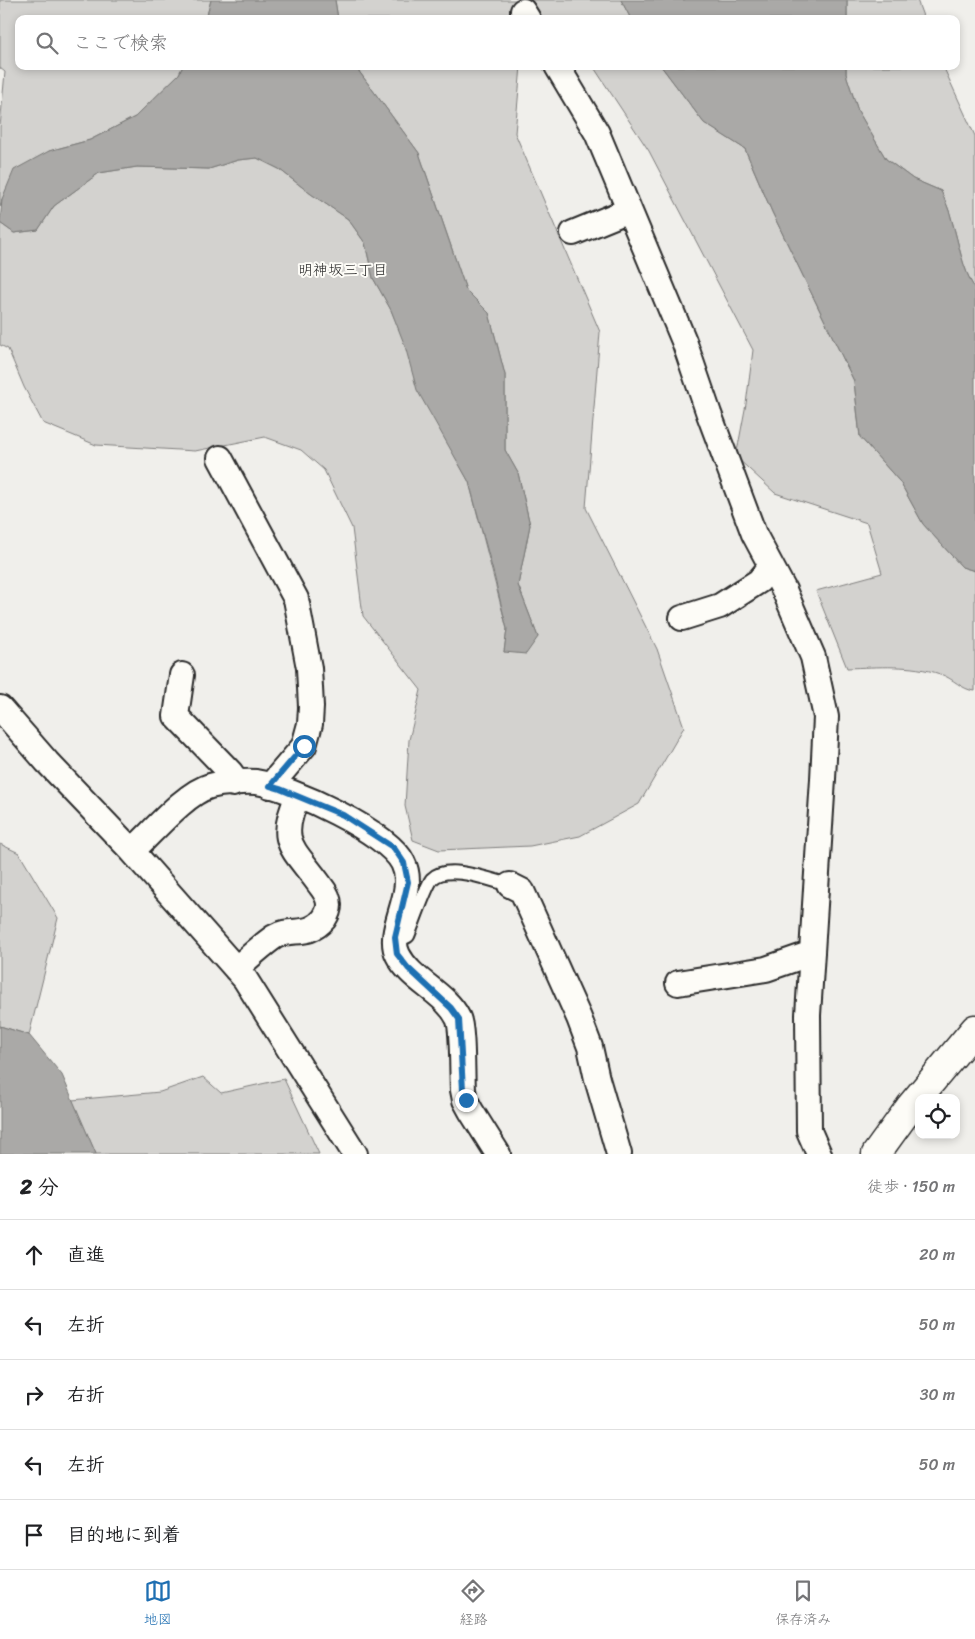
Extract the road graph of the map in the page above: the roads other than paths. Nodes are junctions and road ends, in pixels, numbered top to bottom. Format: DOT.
graph roads {
  1 [pos="559,70"];
  2 [pos="630,210"];
  3 [pos="573,233"];
  4 [pos="220,458"];
  5 [pos="771,566"];
  6 [pos="682,618"];
  7 [pos="182,675"];
  8 [pos="0,708"];
  9 [pos="232,784"];
  10 [pos="270,786"];
  11 [pos="298,796"];
  12 [pos="132,852"];
  13 [pos="510,884"];
  14 [pos="396,942"];
  15 [pos="812,953"];
  16 [pos="236,969"];
  17 [pos="678,983"];
  18 [pos="975,1029"];
  19 [pos="355,1154"];
  20 [pos="498,1154"];
  21 [pos="618,1154"];
  22 [pos="819,1154"];
  23 [pos="876,1154"];
  1 -- 2 [label="street"];
  2 -- 3 [label="street"];
  2 -- 5 [label="street"];
  4 -- 10 [label="street"];
  5 -- 6 [label="street"];
  5 -- 15 [label="street"];
  7 -- 9 [label="street"];
  8 -- 12 [label="street"];
  9 -- 10 [label="street"];
  9 -- 12 [label="street"];
  10 -- 11 [label="street"];
  11 -- 14 [label="street"];
  11 -- 16 [label="street"];
  12 -- 16 [label="street"];
  13 -- 14 [label="lane"];
  13 -- 21 [label="street"];
  14 -- 20 [label="street"];
  15 -- 17 [label="street"];
  15 -- 22 [label="street"];
  16 -- 19 [label="street"];
  18 -- 23 [label="street"];
}
